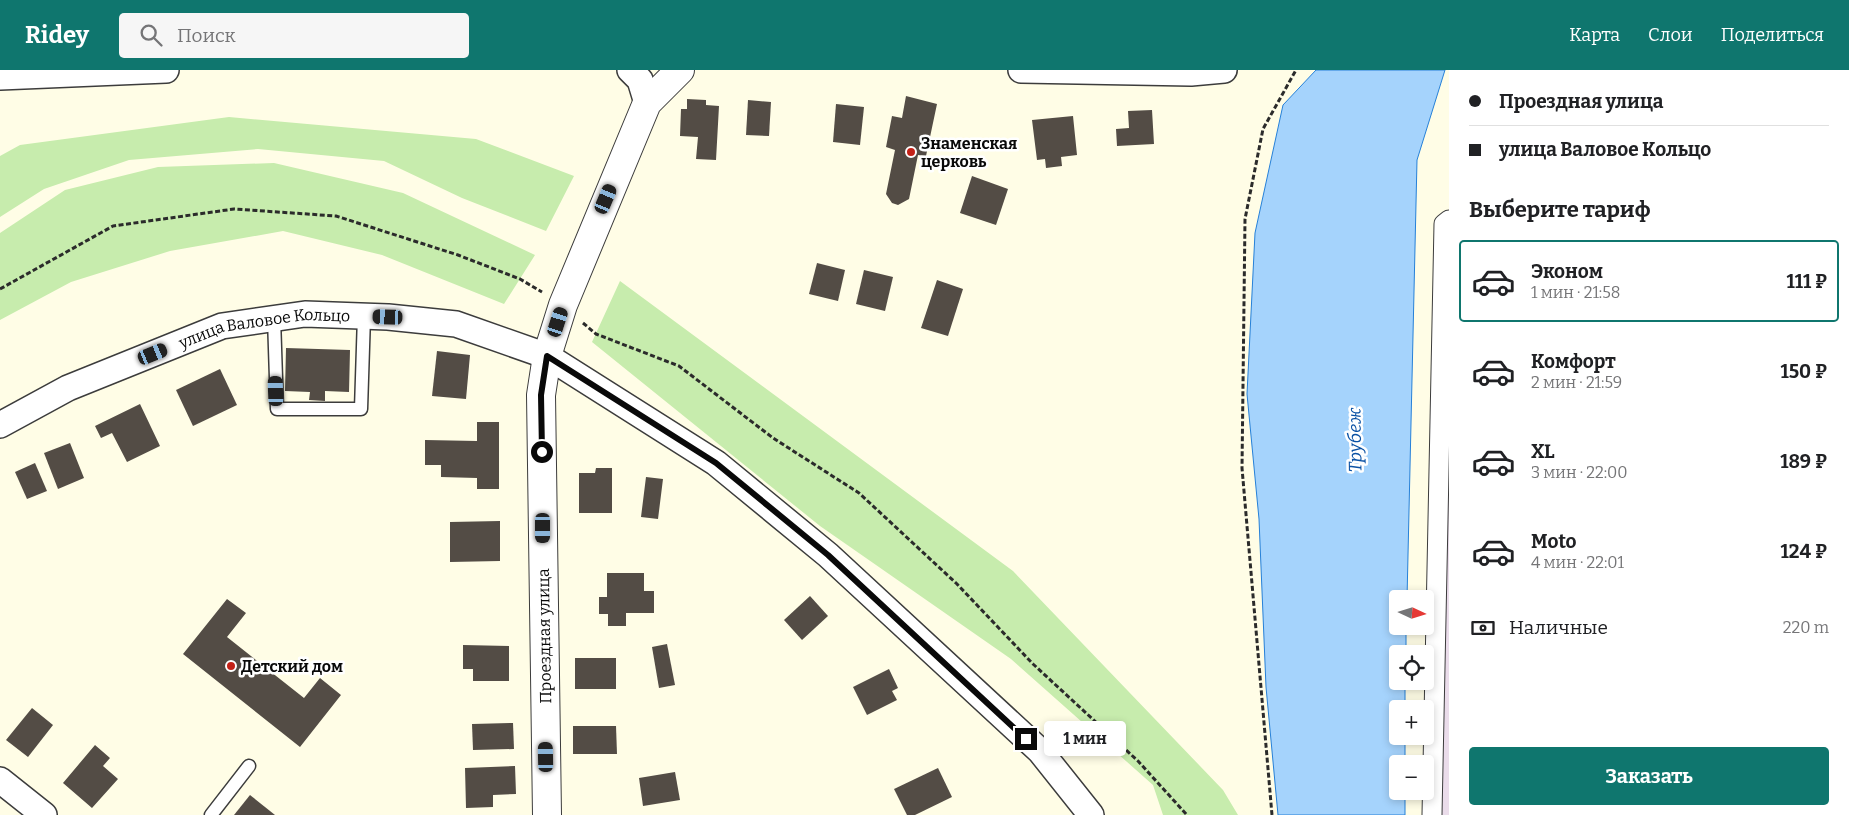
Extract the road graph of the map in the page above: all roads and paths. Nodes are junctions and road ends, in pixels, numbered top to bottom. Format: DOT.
graph roads {
  1 [pos="166,70"];
  2 [pos="630,70"];
  3 [pos="680,70"];
  4 [pos="1021,70"];
  5 [pos="1224,70"];
  6 [pos="1296,70"];
  7 [pos="70,72"];
  8 [pos="16,74"];
  9 [pos="647,103"];
  10 [pos="1449,220"];
  11 [pos="364,316"];
  12 [pos="274,318"];
  13 [pos="547,356"];
  14 [pos="0,425"];
  15 [pos="249,766"];
  16 [pos="0,780"];
  17 [pos="44,815"];
  18 [pos="211,815"];
  19 [pos="548,815"];
  20 [pos="1091,815"];
  21 [pos="1272,815"];
  22 [pos="1432,815"];
  1 -- 7 [label="street"];
  2 -- 9 [label="street"];
  3 -- 9 [label="street, Проездная улица"];
  4 -- 5 [label="street"];
  6 -- 21 [label="path"];
  7 -- 8 [label="street"];
  9 -- 13 [label="street, Проездная улица"];
  10 -- 22 [label="street"];
  11 -- 12 [label="street, улица Валовое Кольцо"];
  11 -- 12 [label="lane"];
  11 -- 13 [label="street, улица Валовое Кольцо"];
  12 -- 14 [label="street, улица Валовое Кольцо"];
  13 -- 19 [label="street, Проездная улица"];
  13 -- 20 [label="street, улица Валовое Кольцо"];
  15 -- 18 [label="lane"];
  16 -- 17 [label="street"];
}
